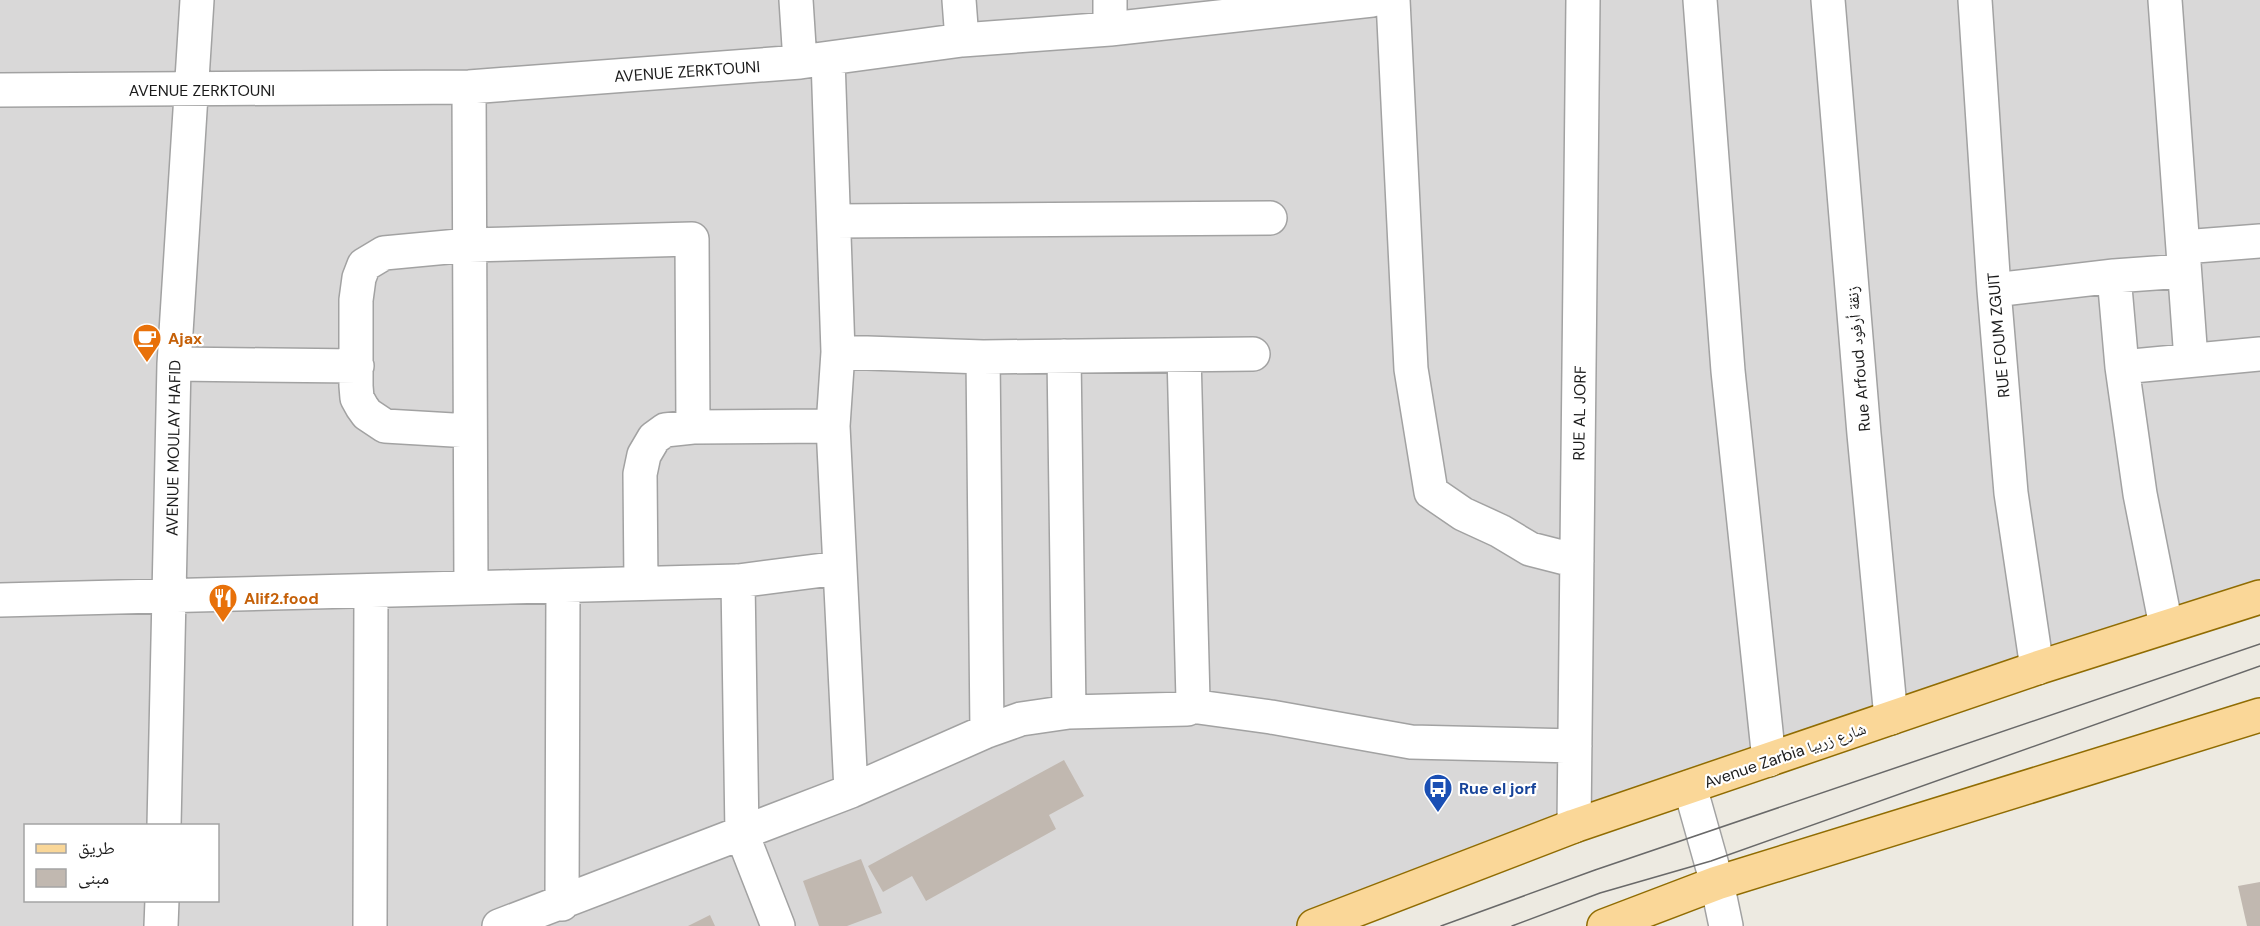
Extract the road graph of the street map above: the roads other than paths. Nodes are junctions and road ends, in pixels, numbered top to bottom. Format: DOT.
graph roads {
  1 [pos="197,0"];
  2 [pos="796,0"];
  3 [pos="959,0"];
  4 [pos="1393,0"];
  5 [pos="1583,0"];
  6 [pos="1700,0"];
  7 [pos="1828,0"];
  8 [pos="1975,0"];
  9 [pos="2165,0"];
  10 [pos="1355,1"];
  11 [pos="1243,8"];
  12 [pos="1110,14"];
  13 [pos="962,40"];
  14 [pos="814,60"];
  15 [pos="469,87"];
  16 [pos="0,90"];
  17 [pos="192,90"];
  18 [pos="1270,218"];
  19 [pos="835,221"];
  20 [pos="2260,241"];
  21 [pos="469,244"];
  22 [pos="2183,259"];
  23 [pos="2114,276"];
  24 [pos="1994,290"];
  25 [pos="838,352"];
  26 [pos="1253,354"];
  27 [pos="2260,354"];
  28 [pos="1184,355"];
  29 [pos="1064,356"];
  30 [pos="983,357"];
  31 [pos="2191,360"];
  32 [pos="174,364"];
  33 [pos="357,366"];
  34 [pos="2122,367"];
  35 [pos="833,426"];
  36 [pos="693,427"];
  37 [pos="470,430"];
  38 [pos="1577,561"];
  39 [pos="839,568"];
  40 [pos="738,580"];
  41 [pos="640,583"];
  42 [pos="562,586"];
  43 [pos="471,588"];
  44 [pos="371,591"];
  45 [pos="170,597"];
  46 [pos="2260,597"];
  47 [pos="0,600"];
  48 [pos="2166,626"];
  49 [pos="2037,668"];
  50 [pos="1191,705"];
  51 [pos="1069,712"];
  52 [pos="2260,715"];
  53 [pos="1891,718"];
  54 [pos="987,731"];
  55 [pos="1575,746"];
  56 [pos="1768,760"];
  57 [pos="1690,787"];
  58 [pos="851,791"];
  59 [pos="164,824"];
  60 [pos="1574,826"];
  61 [pos="742,834"];
  62 [pos="1718,883"];
  63 [pos="162,902"];
  64 [pos="562,904"];
  65 [pos="161,926"];
  66 [pos="370,926"];
  67 [pos="499,926"];
  68 [pos="778,926"];
  69 [pos="1314,926"];
  70 [pos="1604,926"];
  71 [pos="1726,926"];
  1 -- 17 [label="street, AVENUE MOULAY HAFID"];
  2 -- 14 [label="street"];
  3 -- 13 [label="street"];
  4 -- 38 [label="street"];
  5 -- 38 [label="street, RUE AL JORF"];
  6 -- 56 [label="street"];
  7 -- 53 [label="street, Rue Arfoud زنقة أرفود"];
  8 -- 24 [label="street, RUE FOUM ZGUIT"];
  9 -- 22 [label="street"];
  10 -- 11 [label="street, AVENUE ZERKTOUNI"];
  11 -- 12 [label="street, AVENUE ZERKTOUNI"];
  12 -- 13 [label="street, AVENUE ZERKTOUNI"];
  13 -- 14 [label="street, AVENUE ZERKTOUNI"];
  14 -- 15 [label="street, AVENUE ZERKTOUNI"];
  14 -- 19 [label="street"];
  15 -- 17 [label="street, AVENUE ZERKTOUNI"];
  15 -- 21 [label="street"];
  16 -- 17 [label="street, AVENUE ZERKTOUNI"];
  17 -- 32 [label="street, AVENUE MOULAY HAFID"];
  18 -- 19 [label="street"];
  19 -- 25 [label="street"];
  20 -- 22 [label="street"];
  21 -- 33 [label="street"];
  21 -- 36 [label="street"];
  21 -- 37 [label="street"];
  22 -- 23 [label="street"];
  22 -- 31 [label="street"];
  23 -- 24 [label="street"];
  23 -- 34 [label="street"];
  24 -- 49 [label="street, RUE FOUM ZGUIT"];
  25 -- 30 [label="street"];
  25 -- 35 [label="street"];
  26 -- 28 [label="street"];
  27 -- 31 [label="street"];
  28 -- 29 [label="street"];
  28 -- 50 [label="street"];
  29 -- 30 [label="street"];
  29 -- 51 [label="street"];
  30 -- 54 [label="street"];
  31 -- 34 [label="street"];
  32 -- 33 [label="street"];
  32 -- 45 [label="street, AVENUE MOULAY HAFID"];
  33 -- 37 [label="street"];
  34 -- 48 [label="street"];
  35 -- 36 [label="street"];
  35 -- 39 [label="street"];
  36 -- 41 [label="street"];
  37 -- 43 [label="street"];
  38 -- 55 [label="street, RUE AL JORF"];
  39 -- 40 [label="street"];
  39 -- 58 [label="street"];
  40 -- 41 [label="street"];
  40 -- 61 [label="street"];
  41 -- 42 [label="street"];
  42 -- 43 [label="street"];
  42 -- 64 [label="street"];
  43 -- 44 [label="street"];
  44 -- 45 [label="street"];
  44 -- 66 [label="street"];
  45 -- 47 [label="street"];
  45 -- 59 [label="street, AVENUE MOULAY HAFID"];
  46 -- 48 [label="main road, Avenue Zarbia شارع زربيا"];
  48 -- 49 [label="main road, Avenue Zarbia شارع زربيا"];
  49 -- 53 [label="main road, Avenue Zarbia شارع زربيا"];
  50 -- 51 [label="street"];
  50 -- 55 [label="street"];
  51 -- 54 [label="street"];
  52 -- 62 [label="main road"];
  53 -- 56 [label="main road, Avenue Zarbia شارع زربيا"];
  54 -- 58 [label="street"];
  55 -- 60 [label="street, RUE AL JORF"];
  56 -- 57 [label="main road, Avenue Zarbia شارع زربيا"];
  57 -- 60 [label="main road, Avenue Zarbia شارع زربيا"];
  57 -- 62 [label="street"];
  58 -- 61 [label="street"];
  60 -- 69 [label="main road, Avenue Zarbia شارع زربيا"];
  61 -- 64 [label="street"];
  61 -- 68 [label="street"];
  62 -- 70 [label="main road"];
  62 -- 71 [label="street"];
  63 -- 65 [label="street"];
  64 -- 67 [label="street"];
}
